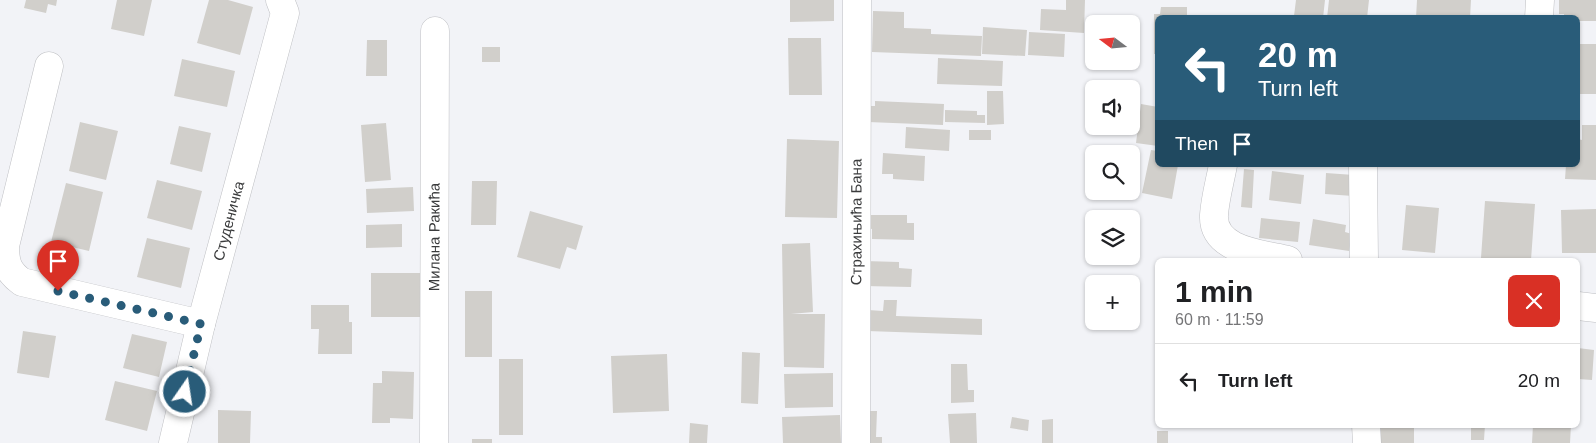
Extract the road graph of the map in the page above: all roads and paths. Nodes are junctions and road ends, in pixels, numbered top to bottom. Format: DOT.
graph roads {
  1 [pos="280,0"];
  2 [pos="857,0"];
  3 [pos="1540,0"];
  4 [pos="1540,15"];
  5 [pos="435,31"];
  6 [pos="49,66"];
  7 [pos="1223,167"];
  8 [pos="1363,167"];
  9 [pos="1280,258"];
  10 [pos="1364,258"];
  11 [pos="1580,306"];
  12 [pos="1596,308"];
  13 [pos="201,324"];
  14 [pos="1366,428"];
  15 [pos="173,443"];
  16 [pos="434,443"];
  17 [pos="856,443"];
  18 [pos="1367,443"];
  1 -- 13 [label="street, Студеничка"];
  2 -- 17 [label="street, Страхињића Бана"];
  3 -- 4 [label="street"];
  5 -- 16 [label="street, Милана Ракића"];
  6 -- 13 [label="street"];
  7 -- 9 [label="street"];
  8 -- 10 [label="street"];
  11 -- 12 [label="street"];
  13 -- 15 [label="street, Студеничка"];
  14 -- 18 [label="street"];
}
